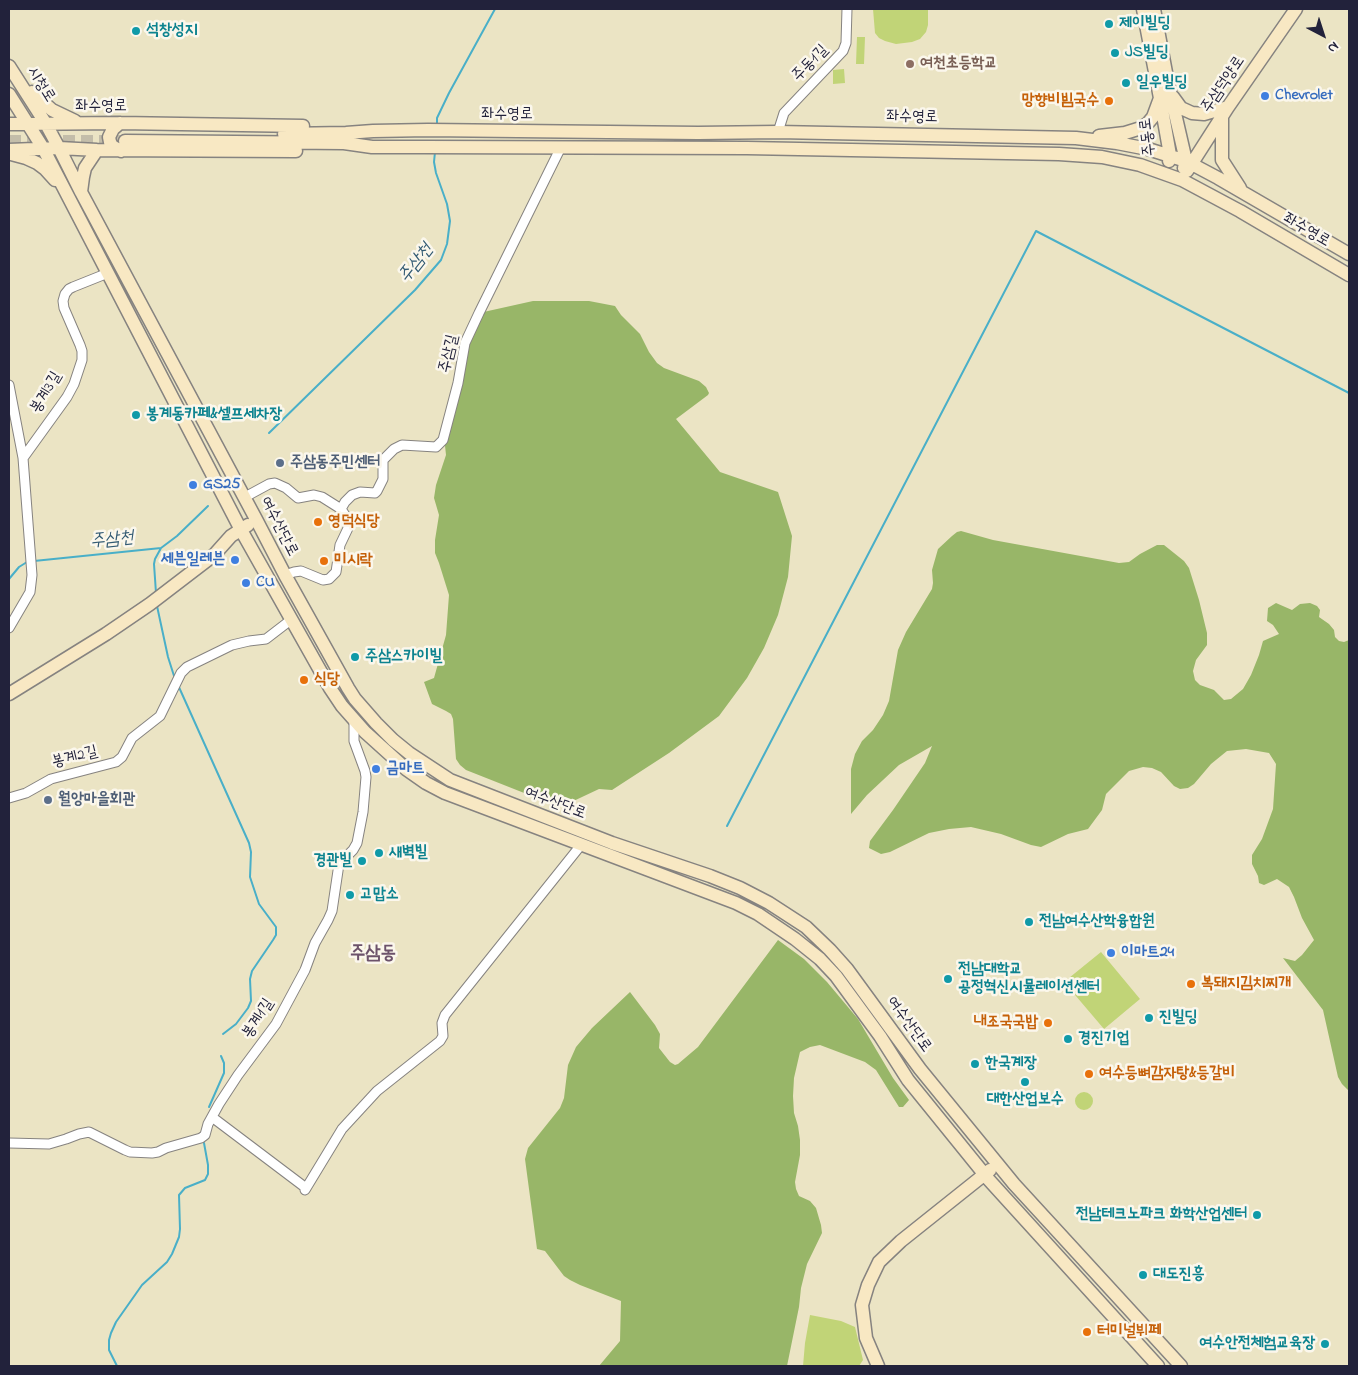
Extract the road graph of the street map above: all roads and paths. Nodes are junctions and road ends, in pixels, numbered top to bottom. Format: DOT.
graph roads {
  1 [pos="847,9"];
  2 [pos="1143,9"];
  3 [pos="1154,9"];
  4 [pos="1296,9"];
  5 [pos="9,66"];
  6 [pos="16,78"];
  7 [pos="1168,83"];
  8 [pos="9,96"];
  9 [pos="1160,98"];
  10 [pos="9,109"];
  11 [pos="1225,112"];
  12 [pos="82,123"];
  13 [pos="9,124"];
  14 [pos="28,124"];
  15 [pos="46,124"];
  16 [pos="778,132"];
  17 [pos="123,137"];
  18 [pos="1076,138"];
  19 [pos="43,148"];
  20 [pos="59,148"];
  21 [pos="561,148"];
  22 [pos="9,150"];
  23 [pos="97,150"];
  24 [pos="9,154"];
  25 [pos="1170,155"];
  26 [pos="1189,162"];
  27 [pos="1166,174"];
  28 [pos="1182,180"];
  29 [pos="81,192"];
  30 [pos="1246,194"];
  31 [pos="68,196"];
  32 [pos="1349,254"];
  33 [pos="108,273"];
  34 [pos="1349,275"];
  35 [pos="9,385"];
  36 [pos="23,458"];
  37 [pos="245,497"];
  38 [pos="341,509"];
  39 [pos="257,521"];
  40 [pos="241,530"];
  41 [pos="285,575"];
  42 [pos="292,619"];
  43 [pos="9,628"];
  44 [pos="9,694"];
  45 [pos="366,711"];
  46 [pos="354,721"];
  47 [pos="9,798"];
  48 [pos="581,845"];
  49 [pos="212,1117"];
  50 [pos="9,1143"];
  51 [pos="1000,1166"];
  52 [pos="987,1177"];
  53 [pos="878,1366"];
  54 [pos="885,1366"];
  55 [pos="1158,1366"];
  56 [pos="1181,1366"];
  1 -- 16 [label="street, 주동1길"];
  2 -- 9 [label="street, 주동로"];
  3 -- 7 [label="street, 주동로"];
  4 -- 11 [label="street, 주삼덕양로"];
  5 -- 6 [label="street, 시청로"];
  6 -- 12 [label="street"];
  6 -- 15 [label="street, 시청로"];
  7 -- 11 [label="street"];
  7 -- 26 [label="street, 주동로"];
  8 -- 10 [label="street"];
  8 -- 14 [label="street, 시청로"];
  9 -- 18 [label="street"];
  9 -- 25 [label="street, 주동로"];
  11 -- 26 [label="street, 주삼덕양로"];
  11 -- 30 [label="street"];
  12 -- 15 [label="street, 좌수영로"];
  12 -- 17 [label="street, 좌수영로"];
  13 -- 14 [label="street, 좌수영로"];
  14 -- 15 [label="street, 좌수영로"];
  14 -- 19 [label="street, 시청로"];
  15 -- 20 [label="street, 시청로"];
  16 -- 17 [label="street, 좌수영로"];
  16 -- 18 [label="street, 좌수영로"];
  17 -- 21 [label="street, 좌수영로"];
  17 -- 23 [label="street, 좌수영로"];
  18 -- 25 [label="street, 좌수영로"];
  19 -- 20 [label="street, 좌수영로"];
  19 -- 22 [label="street, 좌수영로"];
  19 -- 31 [label="street, 여수산단로"];
  20 -- 23 [label="street, 좌수영로"];
  20 -- 29 [label="street, 여수산단로"];
  21 -- 27 [label="street, 좌수영로"];
  21 -- 38 [label="street, 주삼길"];
  23 -- 29 [label="street"];
  24 -- 31 [label="street"];
  25 -- 26 [label="street, 좌수영로"];
  25 -- 27 [label="street, 주동로"];
  26 -- 28 [label="street, 주동로"];
  26 -- 30 [label="street, 좌수영로"];
  27 -- 28 [label="street, 좌수영로"];
  28 -- 34 [label="street, 좌수영로"];
  29 -- 37 [label="street, 여수산단로"];
  30 -- 32 [label="street, 좌수영로"];
  31 -- 33 [label="street, 여수산단로"];
  33 -- 36 [label="street, 봉계3길"];
  33 -- 40 [label="street, 여수산단로"];
  35 -- 36 [label="street"];
  36 -- 43 [label="street"];
  37 -- 38 [label="street"];
  37 -- 39 [label="street, 여수산단로"];
  38 -- 41 [label="street"];
  39 -- 40 [label="street"];
  39 -- 41 [label="street, 여수산단로"];
  40 -- 42 [label="street, 여수산단로"];
  40 -- 44 [label="street"];
  41 -- 45 [label="street, 여수산단로"];
  42 -- 46 [label="street, 여수산단로"];
  42 -- 47 [label="street, 봉계2길"];
  45 -- 46 [label="street"];
  45 -- 51 [label="street, 여수산단로"];
  46 -- 48 [label="street, 여수산단로"];
  46 -- 49 [label="street, 봉계1길"];
  48 -- 49 [label="street, 여수산단로"];
  48 -- 52 [label="street, 여수산단로"];
  49 -- 50 [label="street, 봉계1길"];
  51 -- 52 [label="street"];
  51 -- 56 [label="street, 여수산단로"];
  52 -- 53 [label="street"];
  52 -- 54 [label="street"];
  52 -- 55 [label="street, 여수산단로"];
}
